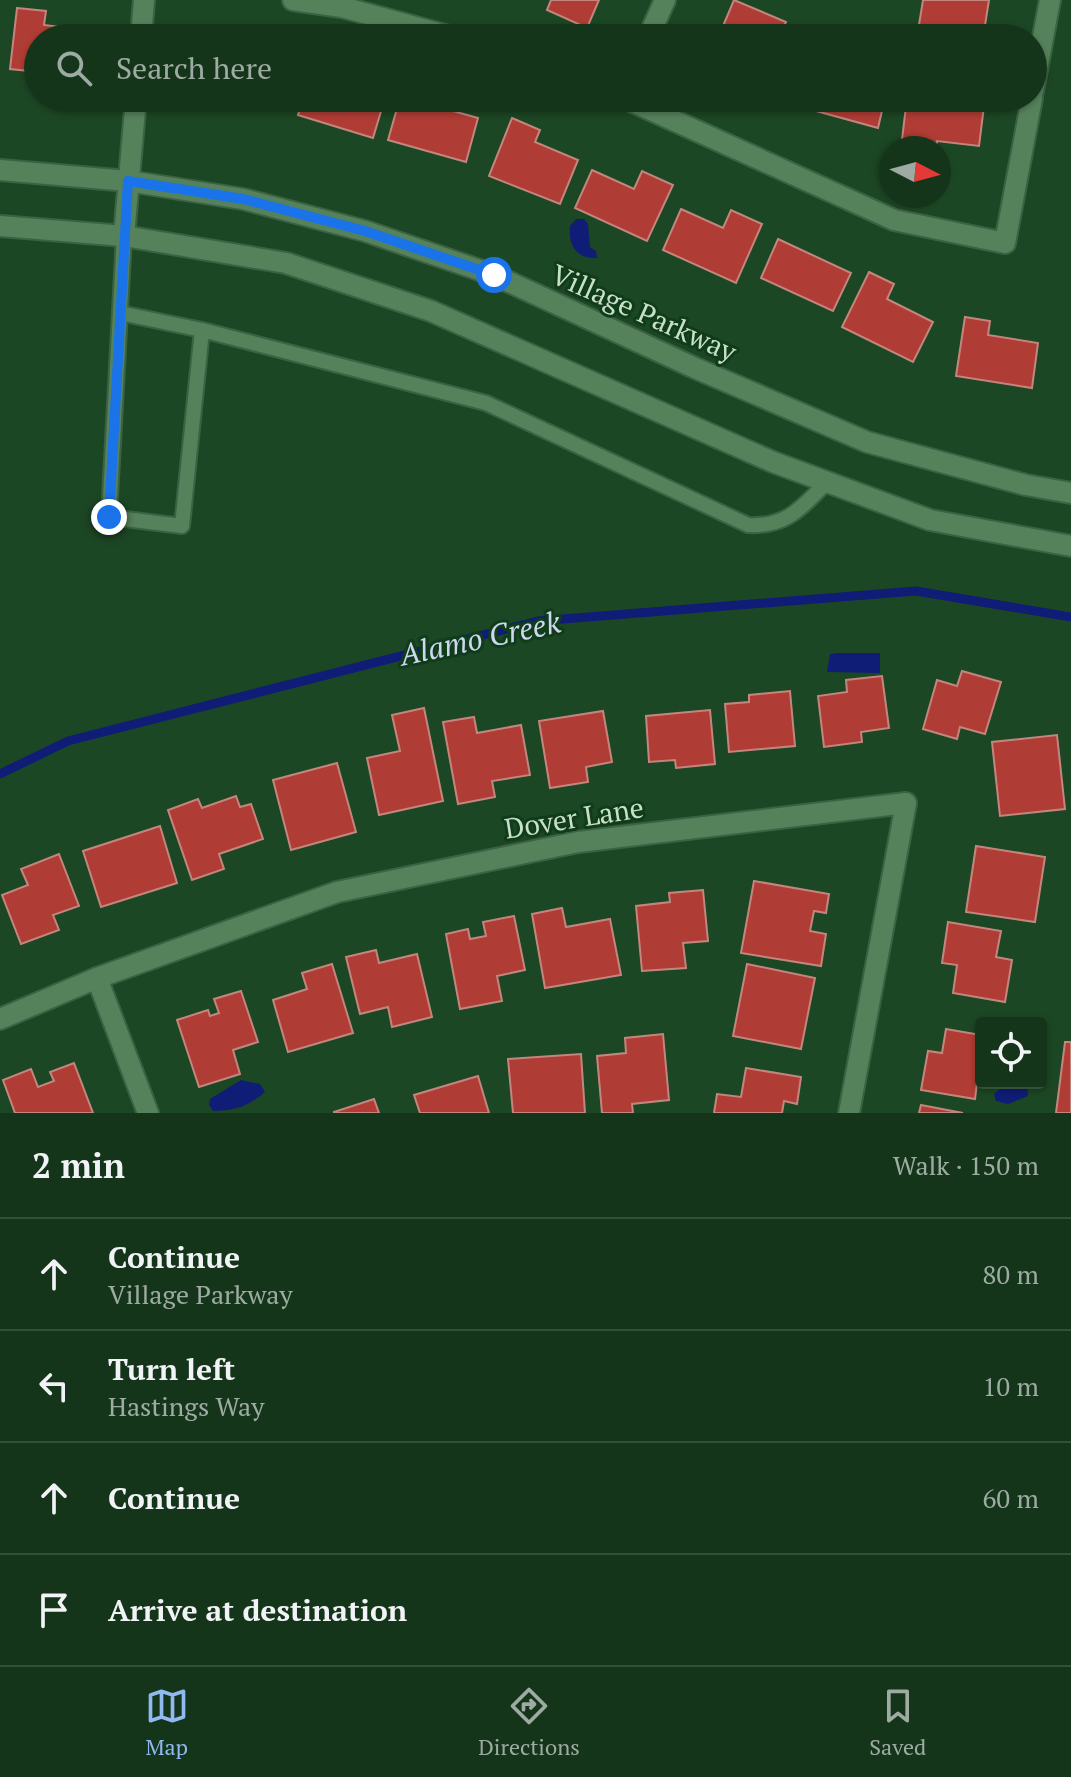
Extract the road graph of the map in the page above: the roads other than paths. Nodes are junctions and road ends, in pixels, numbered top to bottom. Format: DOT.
graph roads {
  1 [pos="144,0"];
  2 [pos="293,0"];
  3 [pos="665,0"];
  4 [pos="1050,0"];
  5 [pos="1063,0"];
  6 [pos="1071,1"];
  7 [pos="343,4"];
  8 [pos="142,24"];
  9 [pos="409,24"];
  10 [pos="654,24"];
  11 [pos="1046,24"];
  12 [pos="135,112"];
  13 [pos="655,112"];
  14 [pos="1029,112"];
  15 [pos="0,170"];
  16 [pos="128,181"];
  17 [pos="0,226"];
  18 [pos="124,236"];
  19 [pos="120,313"];
  20 [pos="202,330"];
  21 [pos="827,482"];
  22 [pos="1071,493"];
  23 [pos="1071,546"];
  24 [pos="97,978"];
  25 [pos="0,1019"];
  26 [pos="148,1113"];
  27 [pos="849,1113"];
  1 -- 8 [label="street"];
  2 -- 7 [label="street"];
  3 -- 10 [label="street"];
  4 -- 11 [label="street"];
  5 -- 6 [label="street"];
  7 -- 9 [label="street"];
  12 -- 16 [label="street"];
  13 -- 14 [label="street"];
  15 -- 16 [label="street, Village Parkway"];
  16 -- 18 [label="street"];
  16 -- 22 [label="street, Village Parkway"];
  17 -- 18 [label="street"];
  18 -- 19 [label="lane"];
  18 -- 21 [label="street"];
  19 -- 20 [label="lane"];
  19 -- 20 [label="lane"];
  20 -- 21 [label="lane"];
  21 -- 23 [label="street"];
  24 -- 25 [label="street"];
  24 -- 26 [label="street"];
  24 -- 27 [label="street, Dover Lane"];
}
